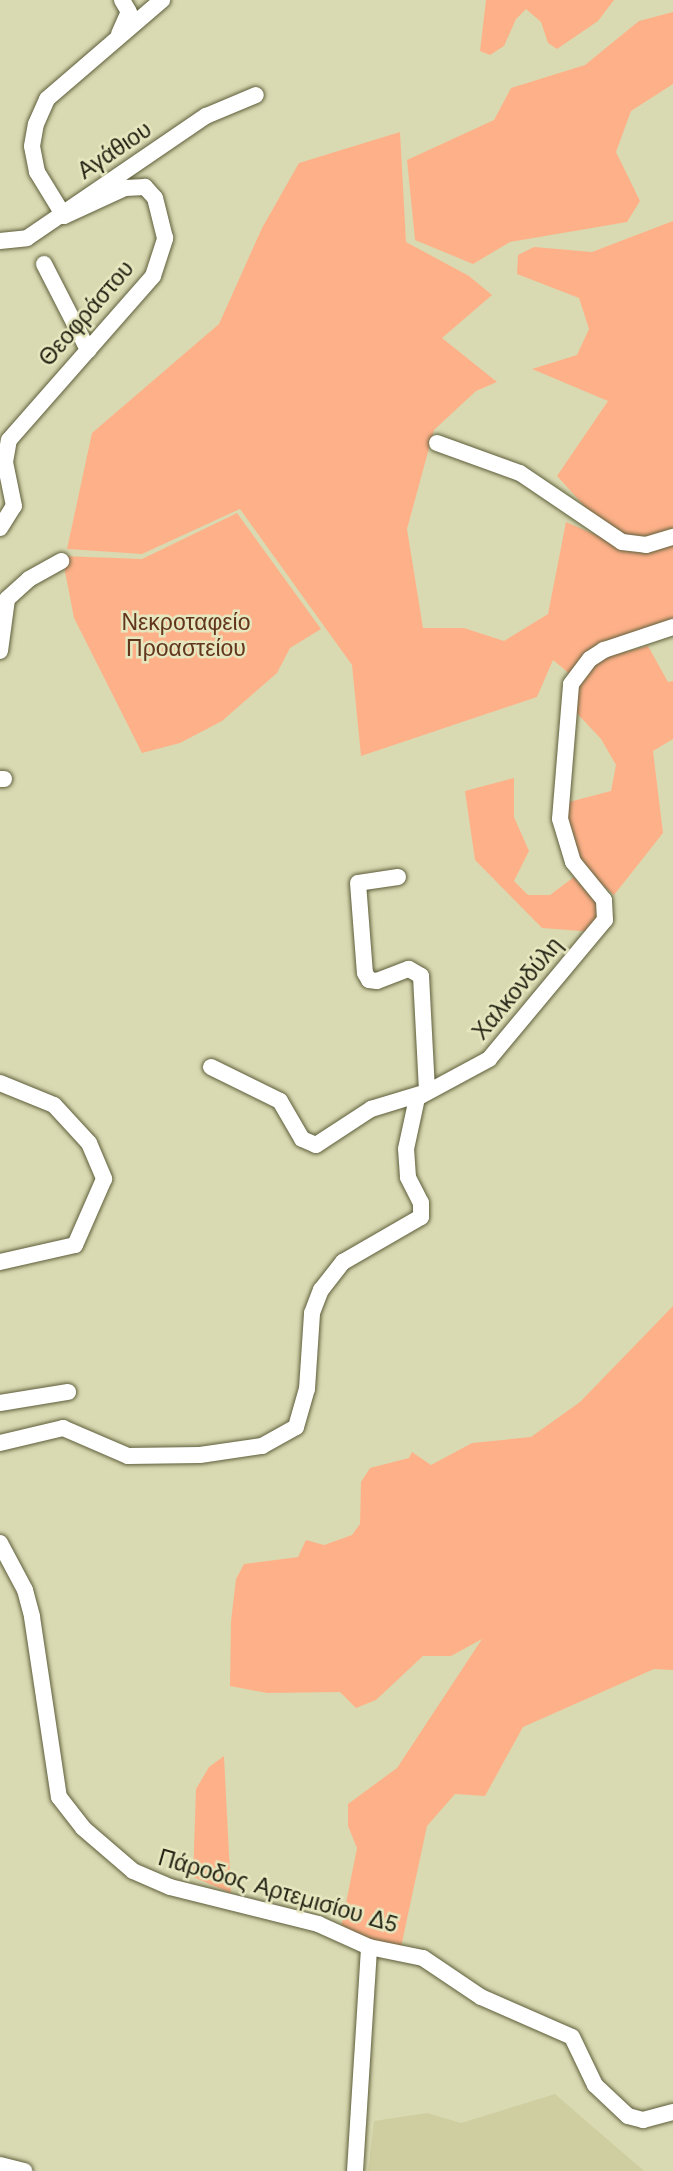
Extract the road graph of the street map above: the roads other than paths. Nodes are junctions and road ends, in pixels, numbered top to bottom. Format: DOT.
graph roads {
  1 [pos="122,0"];
  2 [pos="162,0"];
  3 [pos="120,36"];
  4 [pos="256,95"];
  5 [pos="64,216"];
  6 [pos="0,242"];
  7 [pos="44,264"];
  8 [pos="88,350"];
  9 [pos="437,443"];
  10 [pos="0,528"];
  11 [pos="673,537"];
  12 [pos="61,561"];
  13 [pos="673,627"];
  14 [pos="0,651"];
  15 [pos="398,877"];
  16 [pos="211,1067"];
  17 [pos="0,1083"];
  18 [pos="424,1091"];
  19 [pos="0,1262"];
  20 [pos="68,1392"];
  21 [pos="0,1404"];
  22 [pos="0,1443"];
  23 [pos="0,1543"];
  24 [pos="369,1947"];
  25 [pos="673,2112"];
  26 [pos="0,2165"];
  27 [pos="24,2171"];
  28 [pos="355,2171"];
  1 -- 3 [label="street"];
  2 -- 3 [label="street"];
  3 -- 5 [label="street"];
  4 -- 5 [label="street, Αγάθιου"];
  5 -- 6 [label="street, Αγάθιου"];
  5 -- 8 [label="street, Θεοφράστου"];
  7 -- 8 [label="street"];
  8 -- 10 [label="street, Θεοφράστου"];
  9 -- 11 [label="street"];
  12 -- 14 [label="street"];
  13 -- 18 [label="street, Χαλκονδύλη"];
  15 -- 18 [label="street"];
  16 -- 18 [label="street, Χαλκονδύλη"];
  17 -- 19 [label="street"];
  18 -- 22 [label="street"];
  20 -- 21 [label="street"];
  23 -- 24 [label="street, Πάροδος Αρτεμισίου Δ5"];
  24 -- 25 [label="street, Πάροδος Αρτεμισίου Δ5"];
  24 -- 28 [label="street"];
  26 -- 27 [label="street"];
}
